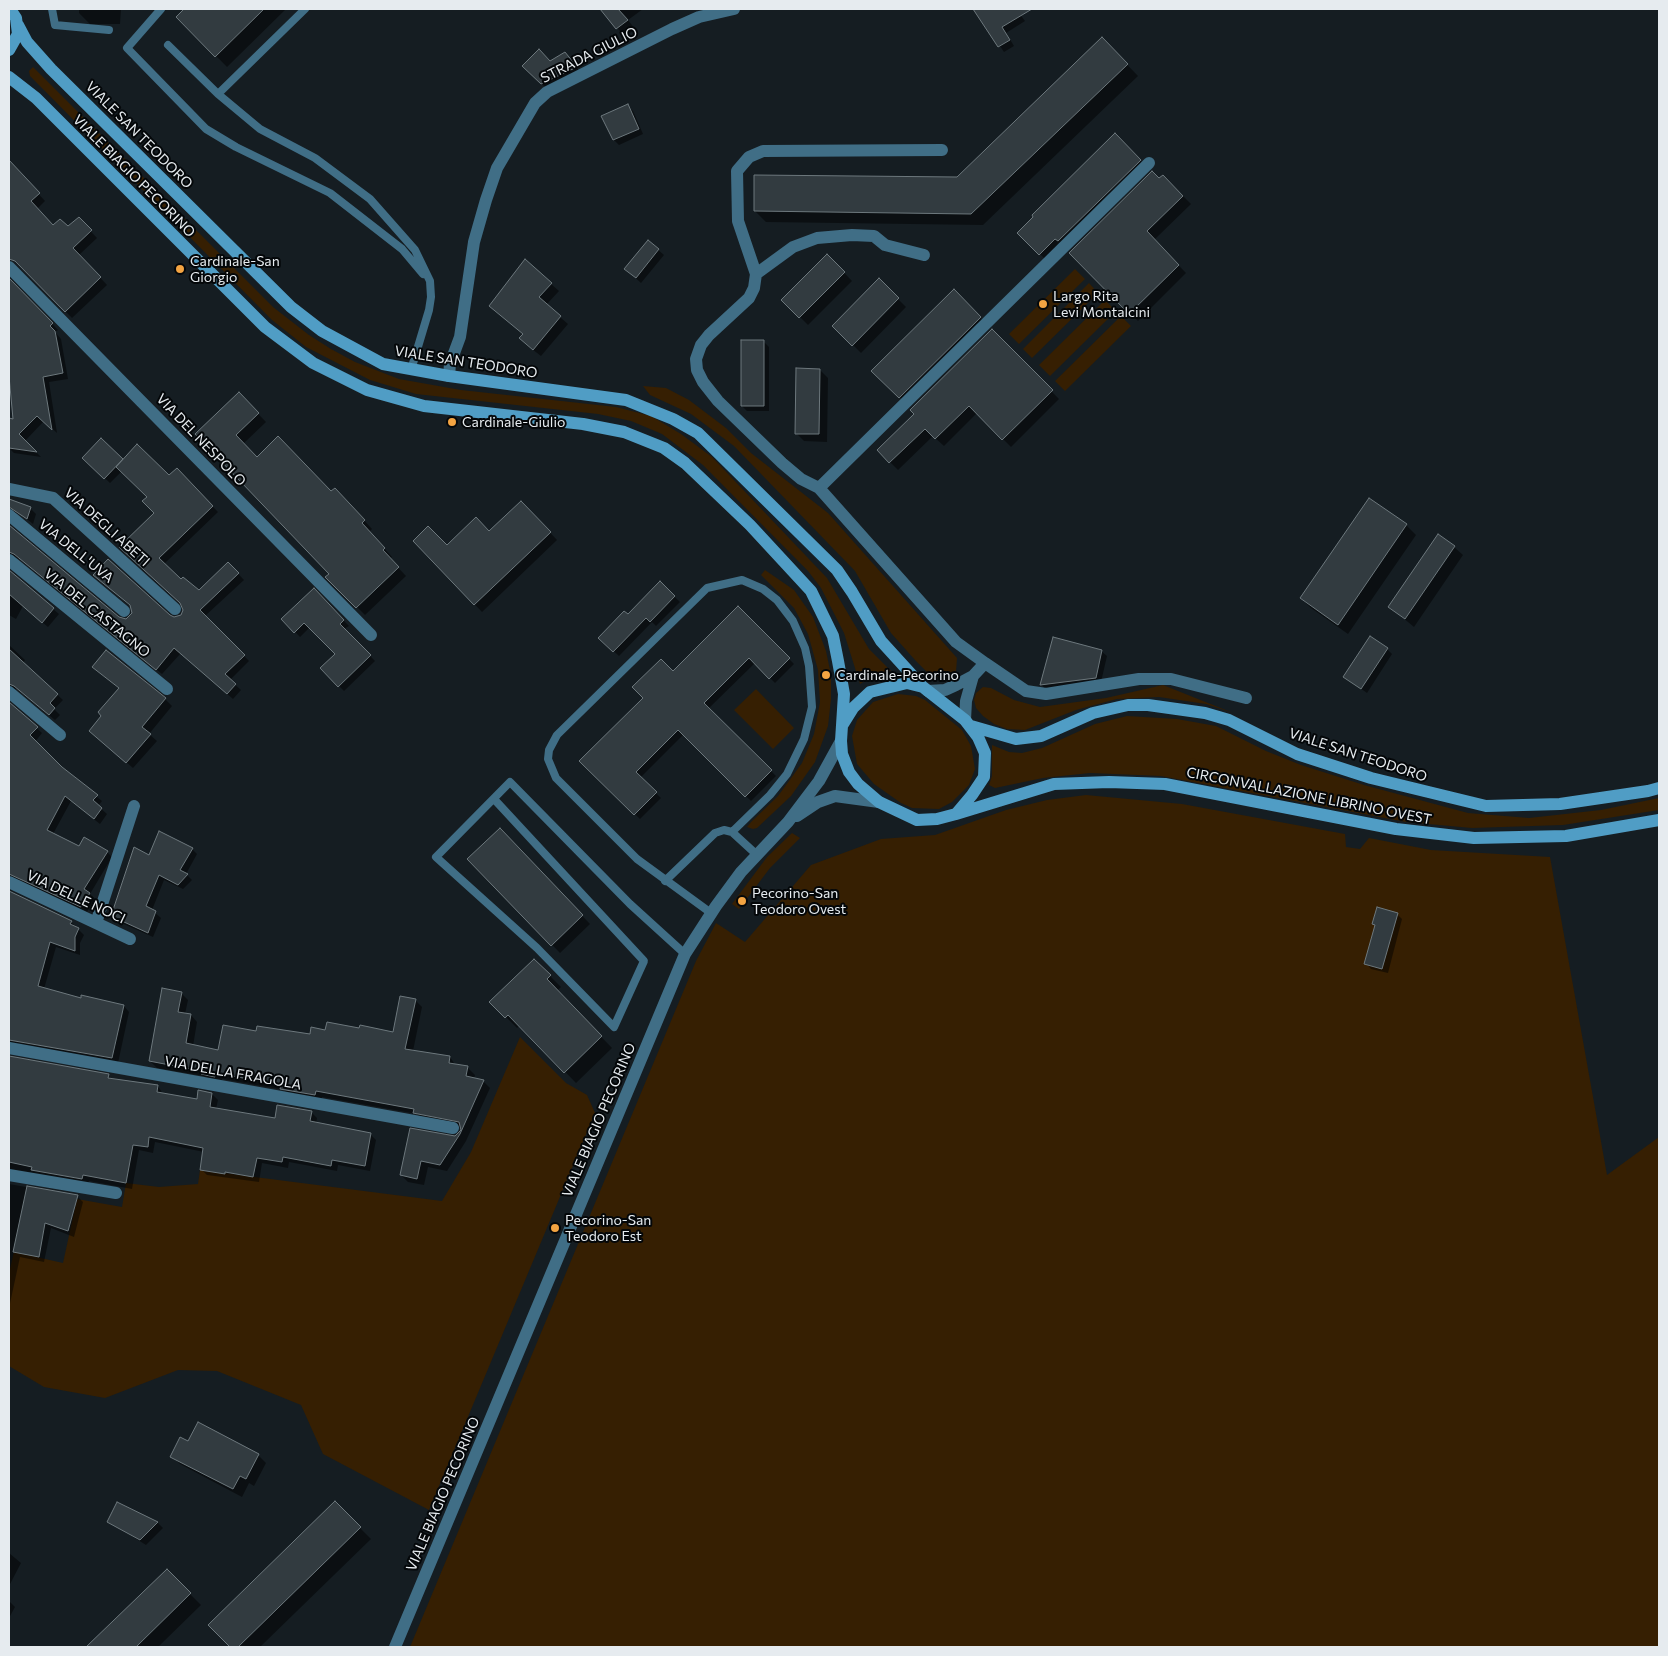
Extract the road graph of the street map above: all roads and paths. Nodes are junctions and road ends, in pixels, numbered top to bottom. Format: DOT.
graph roads {
  1 [pos="52,9"];
  2 [pos="161,9"];
  3 [pos="304,9"];
  4 [pos="734,9"];
  5 [pos="12,10"];
  6 [pos="18,25"];
  7 [pos="109,30"];
  8 [pos="168,45"];
  9 [pos="9,50"];
  10 [pos="9,77"];
  11 [pos="218,94"];
  12 [pos="942,150"];
  13 [pos="1149,163"];
  14 [pos="924,255"];
  15 [pos="9,267"];
  16 [pos="756,274"];
  17 [pos="430,281"];
  18 [pos="411,370"];
  19 [pos="449,376"];
  20 [pos="9,488"];
  21 [pos="819,488"];
  22 [pos="9,515"];
  23 [pos="9,560"];
  24 [pos="175,609"];
  25 [pos="124,611"];
  26 [pos="371,635"];
  27 [pos="984,663"];
  28 [pos="973,676"];
  29 [pos="167,689"];
  30 [pos="926,689"];
  31 [pos="9,692"];
  32 [pos="1246,698"];
  33 [pos="968,723"];
  34 [pos="843,724"];
  35 [pos="60,735"];
  36 [pos="840,740"];
  37 [pos="1659,788"];
  38 [pos="494,799"];
  39 [pos="879,802"];
  40 [pos="134,806"];
  41 [pos="956,814"];
  42 [pos="1659,820"];
  43 [pos="788,822"];
  44 [pos="732,832"];
  45 [pos="756,854"];
  46 [pos="665,881"];
  47 [pos="9,882"];
  48 [pos="711,913"];
  49 [pos="96,923"];
  50 [pos="130,939"];
  51 [pos="685,954"];
  52 [pos="9,1048"];
  53 [pos="453,1128"];
  54 [pos="9,1174"];
  55 [pos="116,1193"];
  56 [pos="395,1647"];
  1 -- 7 [label="lane"];
  2 -- 17 [label="lane"];
  3 -- 11 [label="lane"];
  4 -- 19 [label="street, STRADA GIULIO"];
  5 -- 6 [label="main road, VIALE SAN TEODORO"];
  6 -- 9 [label="main road"];
  6 -- 18 [label="main road, VIALE SAN TEODORO"];
  8 -- 11 [label="lane"];
  10 -- 34 [label="main road, VIALE BIAGIO PECORINO"];
  11 -- 17 [label="lane"];
  12 -- 16 [label="street"];
  13 -- 21 [label="street"];
  14 -- 16 [label="street"];
  15 -- 26 [label="street, VIA DEL NESPOLO"];
  16 -- 21 [label="street"];
  17 -- 18 [label="lane"];
  18 -- 19 [label="main road, VIALE SAN TEODORO"];
  19 -- 30 [label="main road, VIALE SAN TEODORO"];
  20 -- 24 [label="street, VIA DEGLI ABETI"];
  21 -- 27 [label="street"];
  22 -- 25 [label="street, VIA DELL'UVA"];
  23 -- 29 [label="street, VIA DEL CASTAGNO"];
  27 -- 28 [label="street"];
  27 -- 32 [label="street"];
  28 -- 30 [label="street"];
  28 -- 33 [label="street"];
  30 -- 33 [label="main road"];
  30 -- 34 [label="main road"];
  31 -- 35 [label="street"];
  33 -- 37 [label="main road, VIALE SAN TEODORO"];
  33 -- 41 [label="main road"];
  34 -- 36 [label="main road"];
  36 -- 39 [label="main road"];
  36 -- 43 [label="street"];
  38 -- 38 [label="lane"];
  38 -- 51 [label="lane"];
  39 -- 41 [label="main road"];
  39 -- 43 [label="street"];
  40 -- 49 [label="street"];
  41 -- 42 [label="main road, CIRCONVALLAZIONE LIBRINO OVEST"];
  43 -- 45 [label="street, VIALE BIAGIO PECORINO"];
  44 -- 45 [label="lane"];
  44 -- 46 [label="lane"];
  44 -- 46 [label="lane"];
  45 -- 48 [label="street, VIALE BIAGIO PECORINO"];
  46 -- 48 [label="lane"];
  47 -- 49 [label="street, VIA DELLE NOCI"];
  48 -- 51 [label="street, VIALE BIAGIO PECORINO"];
  49 -- 50 [label="street, VIA DELLE NOCI"];
  51 -- 56 [label="street, VIALE BIAGIO PECORINO"];
  52 -- 53 [label="street, VIA DELLA FRAGOLA"];
  54 -- 55 [label="street"];
}
